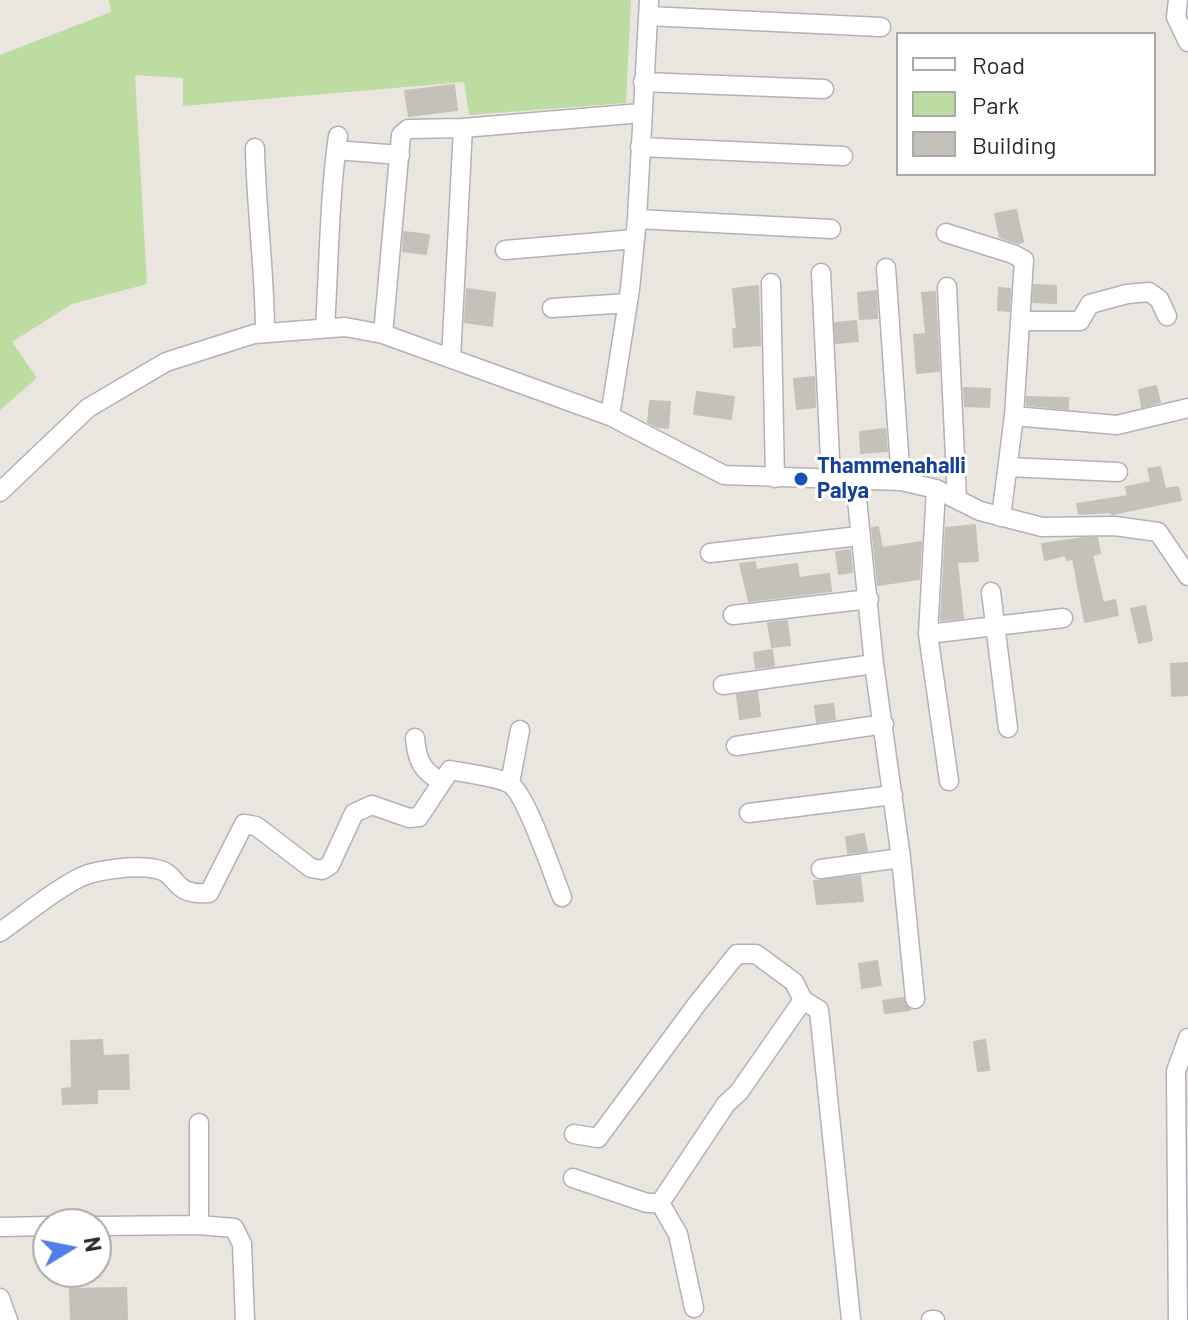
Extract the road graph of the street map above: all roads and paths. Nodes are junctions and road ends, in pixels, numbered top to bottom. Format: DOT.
graph roads {
  1 [pos="1178,0"];
  2 [pos="649,8"];
  3 [pos="881,27"];
  4 [pos="1188,42"];
  5 [pos="643,82"];
  6 [pos="824,89"];
  7 [pos="641,113"];
  8 [pos="463,128"];
  9 [pos="640,147"];
  10 [pos="255,148"];
  11 [pos="400,155"];
  12 [pos="843,156"];
  13 [pos="637,219"];
  14 [pos="831,229"];
  15 [pos="946,233"];
  16 [pos="635,239"];
  17 [pos="505,250"];
  18 [pos="886,268"];
  19 [pos="821,273"];
  20 [pos="771,283"];
  21 [pos="947,287"];
  22 [pos="628,303"];
  23 [pos="552,308"];
  24 [pos="1167,316"];
  25 [pos="1020,321"];
  26 [pos="325,328"];
  27 [pos="265,333"];
  28 [pos="383,334"];
  29 [pos="451,359"];
  30 [pos="1188,408"];
  31 [pos="610,416"];
  32 [pos="1014,416"];
  33 [pos="1008,467"];
  34 [pos="1118,472"];
  35 [pos="775,478"];
  36 [pos="831,479"];
  37 [pos="855,480"];
  38 [pos="901,481"];
  39 [pos="936,489"];
  40 [pos="0,492"];
  41 [pos="957,499"];
  42 [pos="1001,517"];
  43 [pos="859,536"];
  44 [pos="710,553"];
  45 [pos="1188,576"];
  46 [pos="991,592"];
  47 [pos="869,599"];
  48 [pos="733,615"];
  49 [pos="1063,618"];
  50 [pos="995,626"];
  51 [pos="928,634"];
  52 [pos="874,664"];
  53 [pos="723,685"];
  54 [pos="884,724"];
  55 [pos="1008,728"];
  56 [pos="520,730"];
  57 [pos="415,738"];
  58 [pos="736,746"];
  59 [pos="949,781"];
  60 [pos="442,782"];
  61 [pos="510,783"];
  62 [pos="893,795"];
  63 [pos="749,813"];
  64 [pos="901,858"];
  65 [pos="821,869"];
  66 [pos="562,897"];
  67 [pos="0,932"];
  68 [pos="915,999"];
  69 [pos="803,1000"];
  70 [pos="1188,1038"];
  71 [pos="1183,1063"];
  72 [pos="199,1123"];
  73 [pos="574,1134"];
  74 [pos="1182,1141"];
  75 [pos="573,1178"];
  76 [pos="660,1203"];
  77 [pos="1182,1213"];
  78 [pos="199,1225"];
  79 [pos="32,1226"];
  80 [pos="112,1226"];
  81 [pos="0,1227"];
  82 [pos="1182,1268"];
  83 [pos="0,1298"];
  84 [pos="694,1308"];
  85 [pos="8,1320"];
  86 [pos="245,1320"];
  87 [pos="851,1320"];
  88 [pos="1178,1320"];
  1 -- 4 [label="street"];
  2 -- 3 [label="street"];
  2 -- 5 [label="street"];
  5 -- 6 [label="street"];
  5 -- 7 [label="street"];
  7 -- 8 [label="street"];
  7 -- 9 [label="street"];
  8 -- 11 [label="street"];
  8 -- 29 [label="street"];
  9 -- 12 [label="street"];
  9 -- 13 [label="street"];
  10 -- 27 [label="street"];
  11 -- 26 [label="street"];
  11 -- 28 [label="street"];
  13 -- 14 [label="street"];
  13 -- 16 [label="street"];
  15 -- 25 [label="street"];
  16 -- 17 [label="street"];
  16 -- 22 [label="street"];
  18 -- 38 [label="street"];
  19 -- 36 [label="street"];
  20 -- 35 [label="street"];
  21 -- 41 [label="street"];
  22 -- 23 [label="street"];
  22 -- 31 [label="street"];
  24 -- 25 [label="street"];
  25 -- 32 [label="street"];
  26 -- 27 [label="street"];
  26 -- 28 [label="street"];
  27 -- 40 [label="street"];
  28 -- 29 [label="street"];
  29 -- 31 [label="street"];
  30 -- 32 [label="street"];
  31 -- 35 [label="street"];
  32 -- 33 [label="street"];
  33 -- 34 [label="street"];
  33 -- 42 [label="street"];
  35 -- 36 [label="street"];
  36 -- 37 [label="street"];
  37 -- 38 [label="street"];
  37 -- 43 [label="street"];
  38 -- 39 [label="street"];
  39 -- 41 [label="street"];
  39 -- 51 [label="street"];
  41 -- 42 [label="street"];
  42 -- 45 [label="street"];
  43 -- 44 [label="street"];
  43 -- 47 [label="street"];
  46 -- 50 [label="street"];
  47 -- 48 [label="street"];
  47 -- 52 [label="street"];
  49 -- 50 [label="street"];
  50 -- 51 [label="street"];
  50 -- 55 [label="street"];
  51 -- 59 [label="street"];
  52 -- 53 [label="street"];
  52 -- 54 [label="street"];
  54 -- 58 [label="street"];
  54 -- 62 [label="street"];
  56 -- 61 [label="street"];
  57 -- 60 [label="street"];
  60 -- 61 [label="street"];
  60 -- 67 [label="street"];
  61 -- 66 [label="street"];
  62 -- 63 [label="street"];
  62 -- 64 [label="street"];
  64 -- 65 [label="street"];
  64 -- 68 [label="street"];
  69 -- 73 [label="street"];
  69 -- 76 [label="street"];
  69 -- 87 [label="street"];
  70 -- 71 [label="street"];
  71 -- 74 [label="street"];
  72 -- 78 [label="street"];
  74 -- 77 [label="street"];
  75 -- 76 [label="street"];
  76 -- 84 [label="street"];
  77 -- 82 [label="street"];
  78 -- 80 [label="street"];
  78 -- 86 [label="street"];
  79 -- 81 [label="street"];
  82 -- 88 [label="street"];
  83 -- 85 [label="street"];
}
